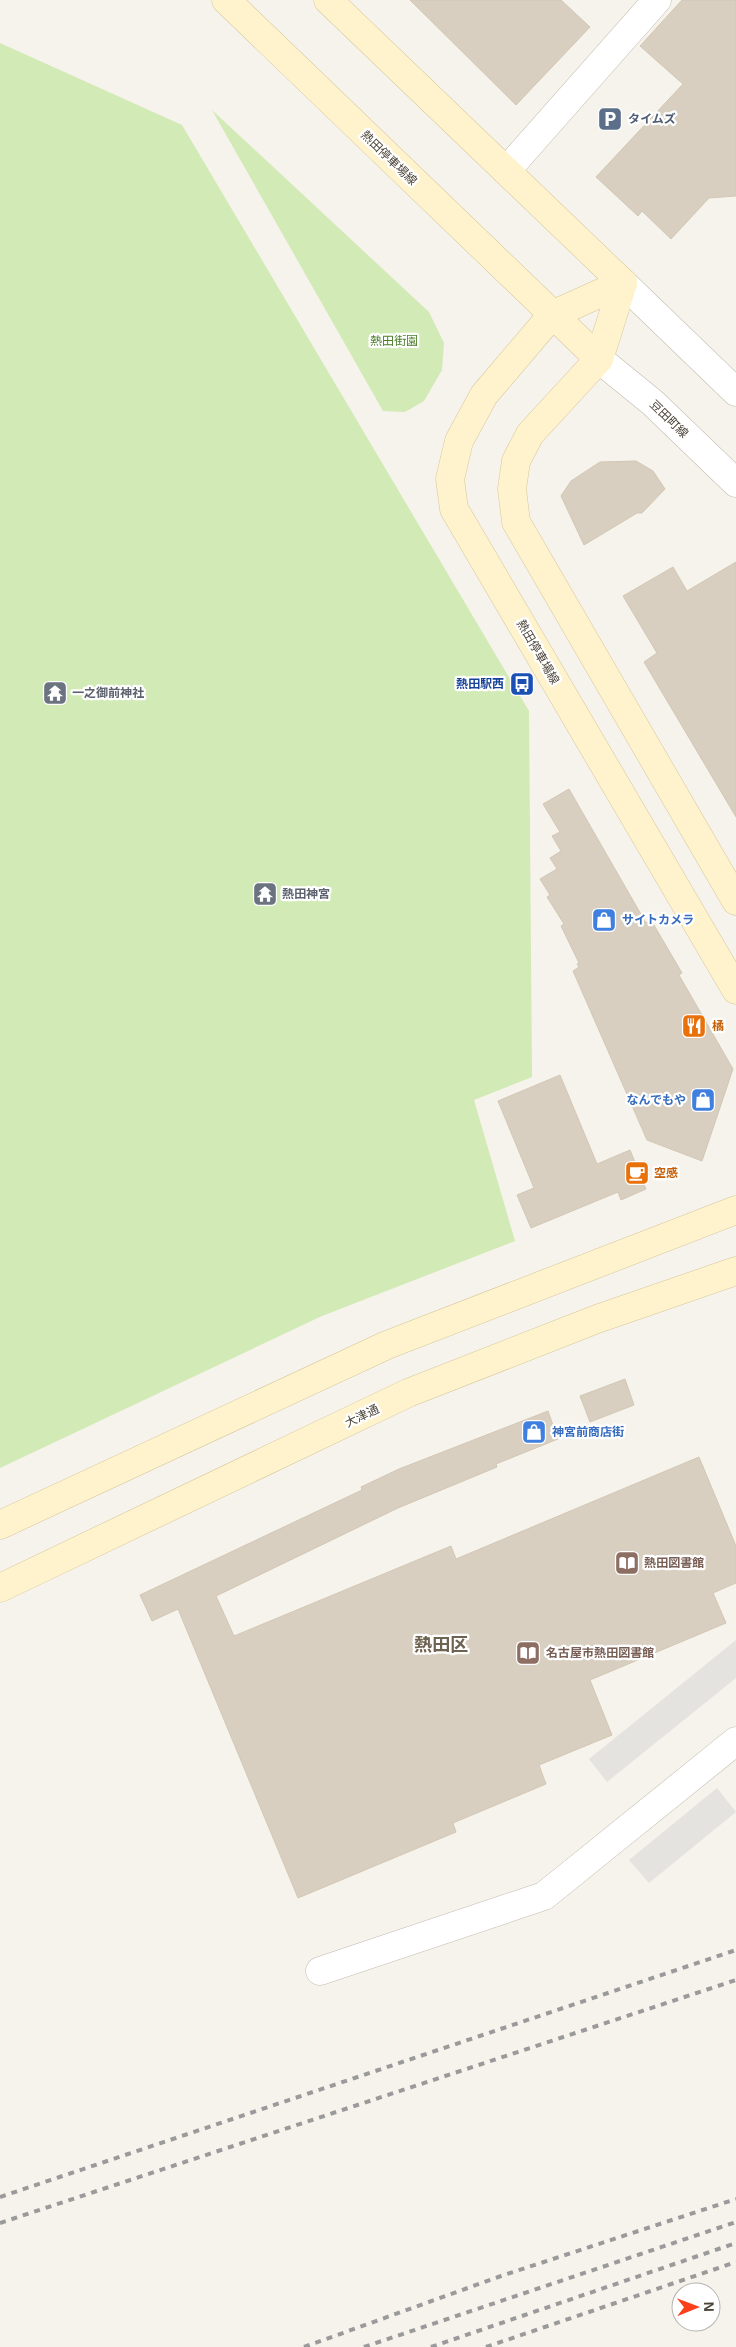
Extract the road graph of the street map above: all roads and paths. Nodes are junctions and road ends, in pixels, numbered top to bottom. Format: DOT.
graph roads {
  1 [pos="226,0"];
  2 [pos="328,0"];
  3 [pos="657,0"];
  4 [pos="506,171"];
  5 [pos="623,283"];
  6 [pos="552,315"];
  7 [pos="599,359"];
  8 [pos="736,392"];
  9 [pos="736,483"];
  10 [pos="736,901"];
  11 [pos="736,990"];
  12 [pos="736,1210"];
  13 [pos="736,1271"];
  14 [pos="0,1525"];
  15 [pos="0,1588"];
  16 [pos="736,1741"];
  17 [pos="320,1971"];
  1 -- 6 [label="main road, 熱田停車場線"];
  2 -- 4 [label="main road"];
  3 -- 4 [label="street"];
  4 -- 5 [label="main road"];
  5 -- 6 [label="main road, 熱田停車場線"];
  5 -- 7 [label="main road"];
  5 -- 8 [label="street"];
  6 -- 7 [label="main road, 熱田停車場線"];
  6 -- 11 [label="main road, 熱田停車場線"];
  7 -- 9 [label="street, 豆田町線"];
  7 -- 10 [label="main road"];
  12 -- 14 [label="main road"];
  13 -- 15 [label="main road, 大津通"];
  16 -- 17 [label="street"];
}
